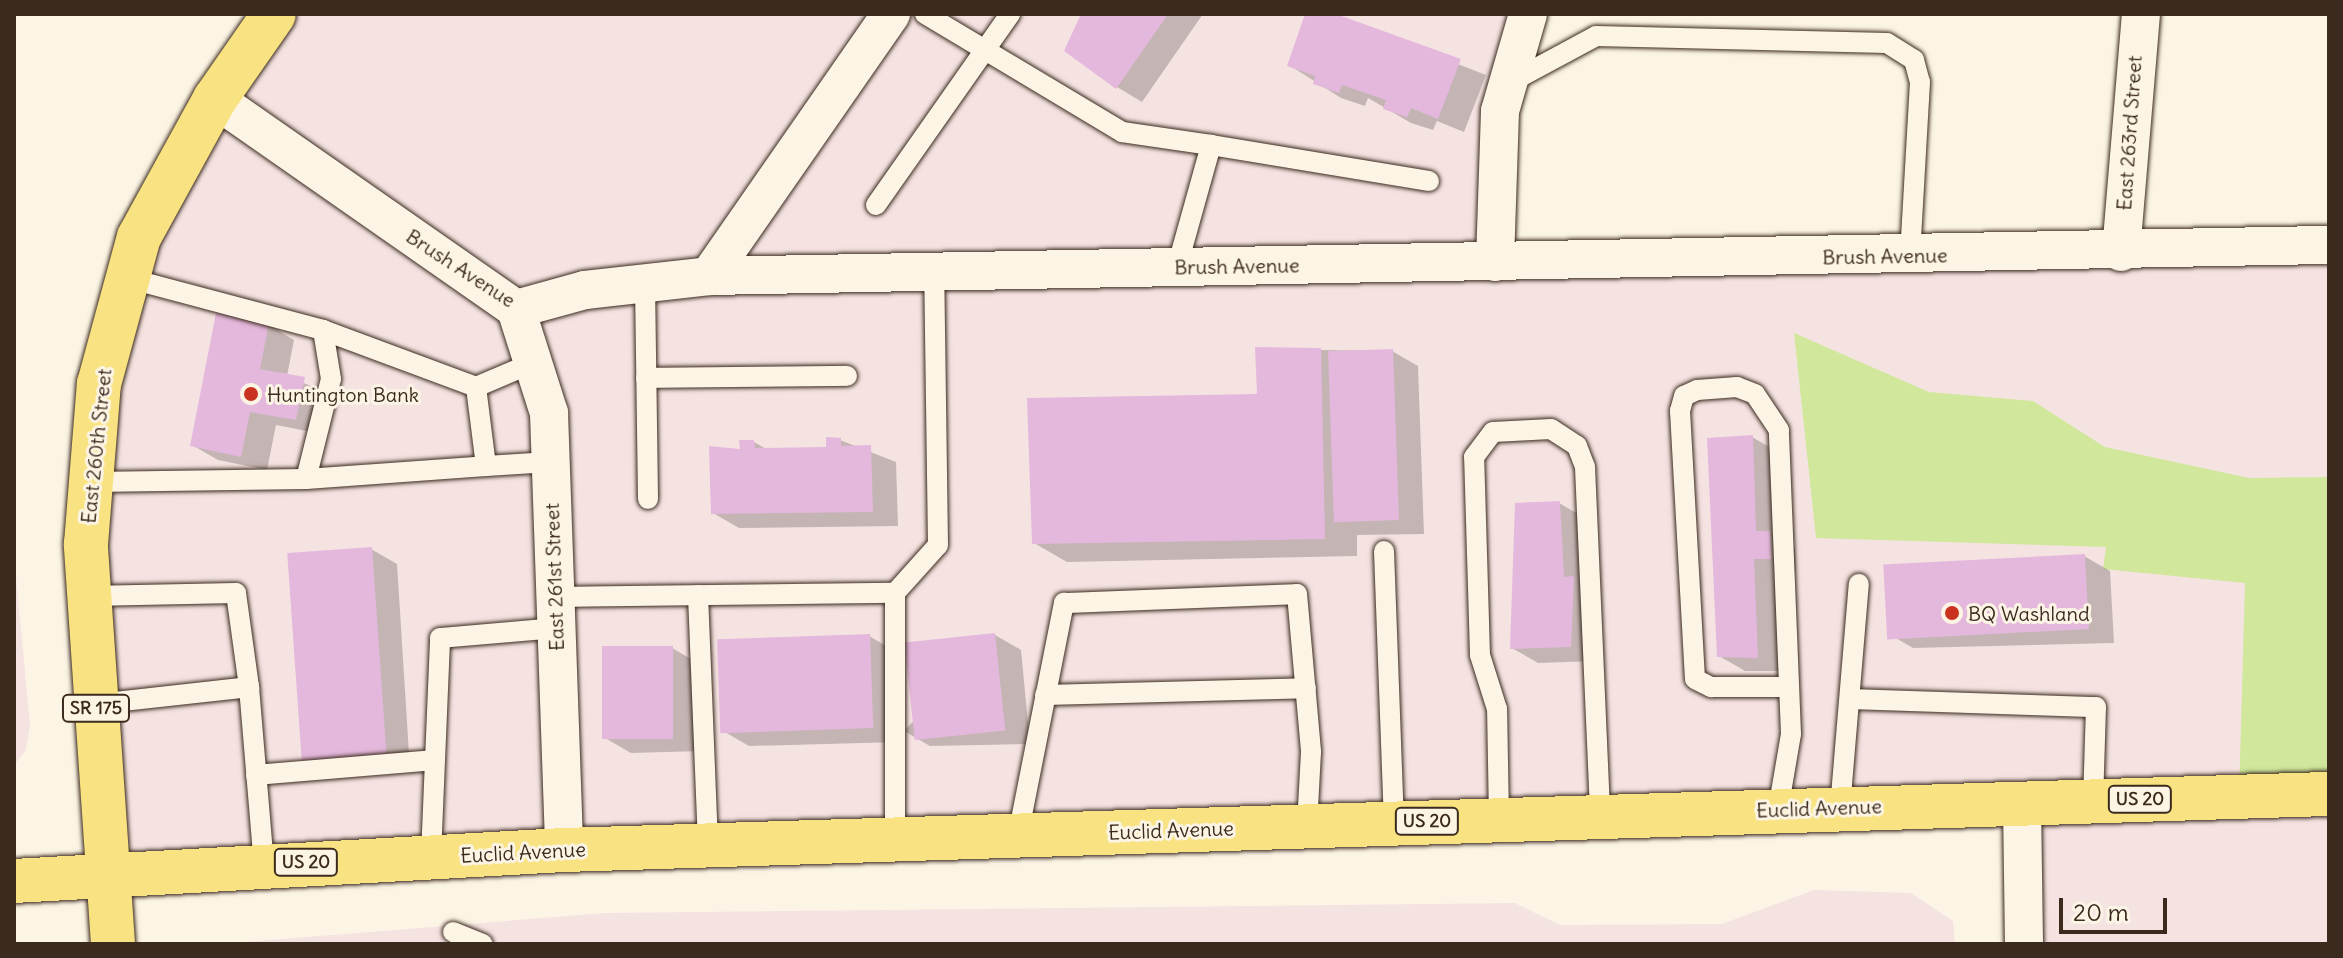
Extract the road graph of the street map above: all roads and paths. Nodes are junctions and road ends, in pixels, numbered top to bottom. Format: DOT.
graph roads {
  1 [pos="274,14"];
  2 [pos="891,14"];
  3 [pos="925,14"];
  4 [pos="1010,14"];
  5 [pos="1528,14"];
  6 [pos="2141,14"];
  7 [pos="986,48"];
  8 [pos="1507,84"];
  9 [pos="215,99"];
  10 [pos="1211,145"];
  11 [pos="1429,181"];
  12 [pos="876,205"];
  13 [pos="2329,245"];
  14 [pos="2121,252"];
  15 [pos="1910,255"];
  16 [pos="1495,262"];
  17 [pos="1177,267"];
  18 [pos="934,272"];
  19 [pos="709,276"];
  20 [pos="128,278"];
  21 [pos="645,283"];
  22 [pos="516,309"];
  23 [pos="323,330"];
  24 [pos="537,361"];
  25 [pos="847,376"];
  26 [pos="646,378"];
  27 [pos="476,387"];
  28 [pos="550,462"];
  29 [pos="486,466"];
  30 [pos="306,479"];
  31 [pos="91,482"];
  32 [pos="648,499"];
  33 [pos="1384,551"];
  34 [pos="1859,584"];
  35 [pos="895,593"];
  36 [pos="698,595"];
  37 [pos="89,596"];
  38 [pos="555,612"];
  39 [pos="249,687"];
  40 [pos="1789,687"];
  41 [pos="1306,688"];
  42 [pos="1045,695"];
  43 [pos="1852,699"];
  44 [pos="96,704"];
  45 [pos="434,760"];
  46 [pos="256,775"];
  47 [pos="2329,794"];
  48 [pos="2093,800"];
  49 [pos="2022,802"];
  50 [pos="1840,808"];
  51 [pos="1778,810"];
  52 [pos="1600,816"];
  53 [pos="1499,819"];
  54 [pos="1394,823"];
  55 [pos="1307,825"];
  56 [pos="1018,835"];
  57 [pos="895,839"];
  58 [pos="708,845"];
  59 [pos="564,850"];
  60 [pos="431,856"];
  61 [pos="264,864"];
  62 [pos="103,871"];
  63 [pos="14,881"];
  64 [pos="453,932"];
  65 [pos="113,944"];
  66 [pos="483,944"];
  67 [pos="2024,944"];
  1 -- 9 [label="main road, East 260th Street / SR 175"];
  2 -- 19 [label="street"];
  3 -- 7 [label="lane"];
  4 -- 7 [label="lane"];
  5 -- 8 [label="street"];
  6 -- 14 [label="street, East 263rd Street"];
  7 -- 10 [label="lane"];
  7 -- 12 [label="lane"];
  8 -- 15 [label="lane"];
  8 -- 16 [label="street"];
  9 -- 20 [label="main road, East 260th Street / SR 175"];
  9 -- 22 [label="street, Brush Avenue"];
  10 -- 11 [label="lane"];
  10 -- 17 [label="lane"];
  13 -- 14 [label="street, Brush Avenue"];
  14 -- 15 [label="street, Brush Avenue"];
  15 -- 16 [label="street, Brush Avenue"];
  16 -- 17 [label="street, Brush Avenue"];
  17 -- 18 [label="street, Brush Avenue"];
  18 -- 19 [label="street, Brush Avenue"];
  18 -- 35 [label="lane"];
  19 -- 21 [label="street, Brush Avenue"];
  20 -- 23 [label="lane"];
  20 -- 31 [label="main road, East 260th Street / SR 175"];
  21 -- 22 [label="street, Brush Avenue"];
  21 -- 26 [label="lane"];
  22 -- 24 [label="street, East 261st Street"];
  23 -- 27 [label="lane"];
  23 -- 30 [label="lane"];
  24 -- 27 [label="lane"];
  24 -- 28 [label="street, East 261st Street"];
  25 -- 26 [label="lane"];
  26 -- 32 [label="lane"];
  27 -- 29 [label="lane"];
  28 -- 29 [label="lane"];
  28 -- 38 [label="street, East 261st Street"];
  29 -- 30 [label="lane"];
  30 -- 31 [label="lane"];
  31 -- 37 [label="main road, East 260th Street / SR 175"];
  33 -- 54 [label="lane"];
  34 -- 43 [label="lane"];
  35 -- 36 [label="lane"];
  35 -- 57 [label="lane"];
  36 -- 38 [label="lane"];
  36 -- 58 [label="lane"];
  37 -- 39 [label="lane"];
  37 -- 44 [label="main road, East 260th Street / SR 175"];
  38 -- 45 [label="lane"];
  38 -- 59 [label="street, East 261st Street"];
  39 -- 44 [label="lane"];
  39 -- 46 [label="lane"];
  40 -- 40 [label="lane"];
  40 -- 51 [label="lane"];
  41 -- 42 [label="lane"];
  41 -- 42 [label="lane"];
  41 -- 55 [label="lane"];
  42 -- 56 [label="lane"];
  43 -- 48 [label="lane"];
  43 -- 50 [label="lane"];
  44 -- 62 [label="main road, East 260th Street / SR 175"];
  45 -- 46 [label="lane"];
  45 -- 60 [label="lane"];
  46 -- 61 [label="lane"];
  47 -- 48 [label="main road, Euclid Avenue / US 20"];
  48 -- 49 [label="main road, Euclid Avenue / US 20"];
  49 -- 50 [label="main road, Euclid Avenue / US 20"];
  49 -- 67 [label="street"];
  50 -- 51 [label="main road, Euclid Avenue / US 20"];
  51 -- 52 [label="main road, Euclid Avenue / US 20"];
  52 -- 53 [label="main road, Euclid Avenue / US 20"];
  52 -- 53 [label="lane"];
  53 -- 54 [label="main road, Euclid Avenue / US 20"];
  54 -- 55 [label="main road, Euclid Avenue / US 20"];
  55 -- 56 [label="main road, Euclid Avenue / US 20"];
  56 -- 57 [label="main road, Euclid Avenue / US 20"];
  57 -- 58 [label="main road, Euclid Avenue / US 20"];
  58 -- 59 [label="main road, Euclid Avenue / US 20"];
  59 -- 60 [label="main road, Euclid Avenue / US 20"];
  60 -- 61 [label="main road, Euclid Avenue / US 20"];
  61 -- 62 [label="main road, Euclid Avenue / US 20"];
  62 -- 63 [label="main road, Euclid Avenue / US 20"];
  62 -- 65 [label="main road, SR 175"];
  64 -- 66 [label="lane"];
}
